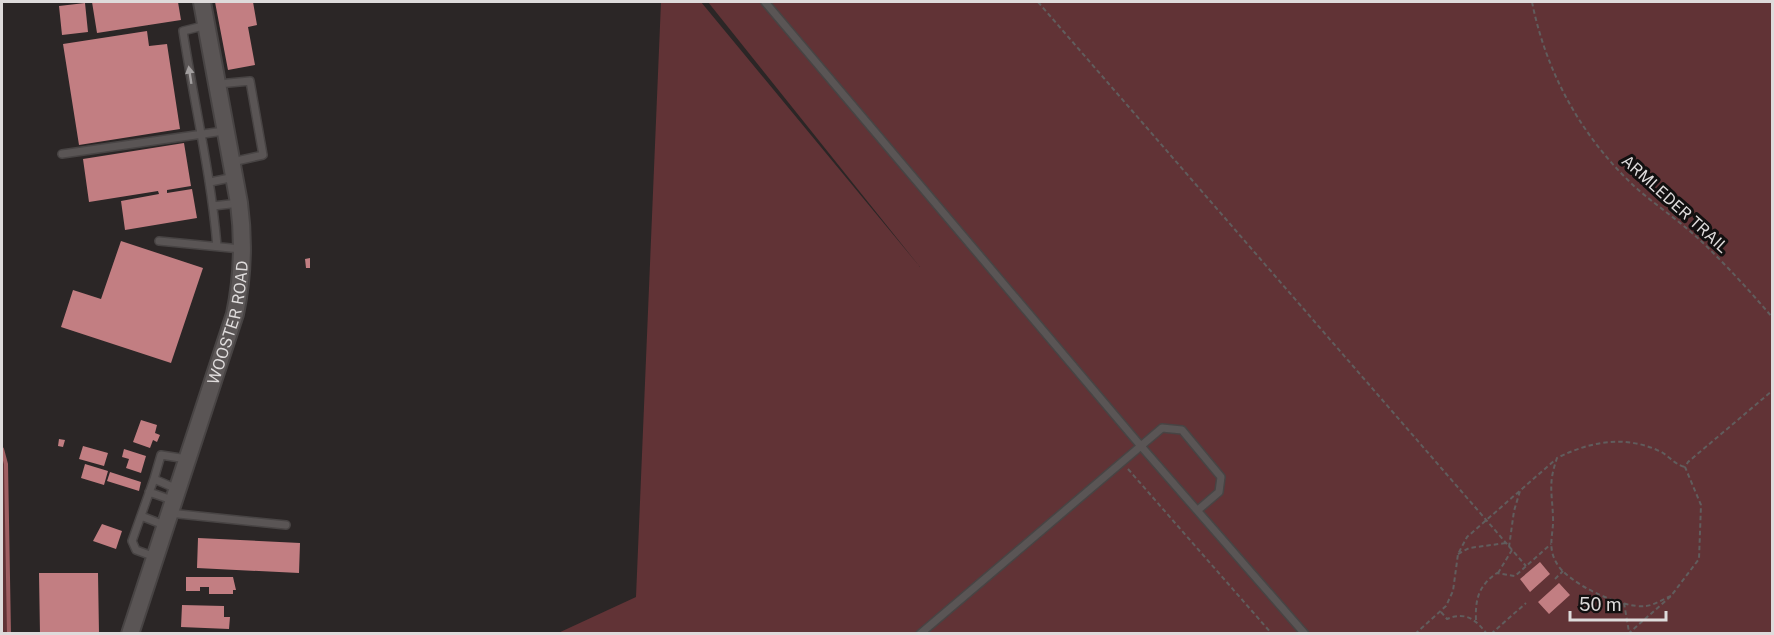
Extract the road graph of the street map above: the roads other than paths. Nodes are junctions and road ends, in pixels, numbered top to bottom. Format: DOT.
graph roads {
  1 [pos="202,2"];
  2 [pos="765,2"];
  3 [pos="207,25"];
  4 [pos="218,84"];
  5 [pos="226,131"];
  6 [pos="199,133"];
  7 [pos="62,154"];
  8 [pos="233,169"];
  9 [pos="210,182"];
  10 [pos="239,203"];
  11 [pos="213,206"];
  12 [pos="159,241"];
  13 [pos="217,246"];
  14 [pos="243,249"];
  15 [pos="1140,445"];
  16 [pos="187,459"];
  17 [pos="154,479"];
  18 [pos="149,492"];
  19 [pos="171,507"];
  20 [pos="1198,510"];
  21 [pos="141,516"];
  22 [pos="286,525"];
  23 [pos="155,557"];
  24 [pos="130,633"];
  25 [pos="920,633"];
  26 [pos="1305,633"];
  1 -- 3 [label="street, WOOSTER ROAD"];
  2 -- 15 [label="lane"];
  3 -- 4 [label="street, WOOSTER ROAD"];
  6 -- 3 [label="lane, one-way"];
  4 -- 5 [label="street, WOOSTER ROAD"];
  4 -- 8 [label="lane"];
  5 -- 6 [label="lane"];
  5 -- 8 [label="street, WOOSTER ROAD"];
  6 -- 7 [label="lane"];
  6 -- 9 [label="lane"];
  8 -- 9 [label="lane"];
  8 -- 10 [label="street, WOOSTER ROAD"];
  9 -- 11 [label="lane"];
  10 -- 11 [label="lane"];
  10 -- 14 [label="street, WOOSTER ROAD"];
  11 -- 13 [label="lane"];
  12 -- 13 [label="lane"];
  13 -- 14 [label="lane"];
  14 -- 16 [label="street, WOOSTER ROAD"];
  15 -- 20 [label="lane"];
  15 -- 20 [label="lane"];
  15 -- 25 [label="lane"];
  16 -- 17 [label="lane"];
  16 -- 19 [label="street, WOOSTER ROAD"];
  17 -- 18 [label="lane"];
  17 -- 19 [label="lane"];
  18 -- 19 [label="lane"];
  18 -- 21 [label="lane"];
  19 -- 21 [label="lane"];
  19 -- 22 [label="lane"];
  19 -- 23 [label="street, WOOSTER ROAD"];
  20 -- 26 [label="lane"];
  21 -- 23 [label="lane"];
  23 -- 24 [label="street, WOOSTER ROAD"];
}
